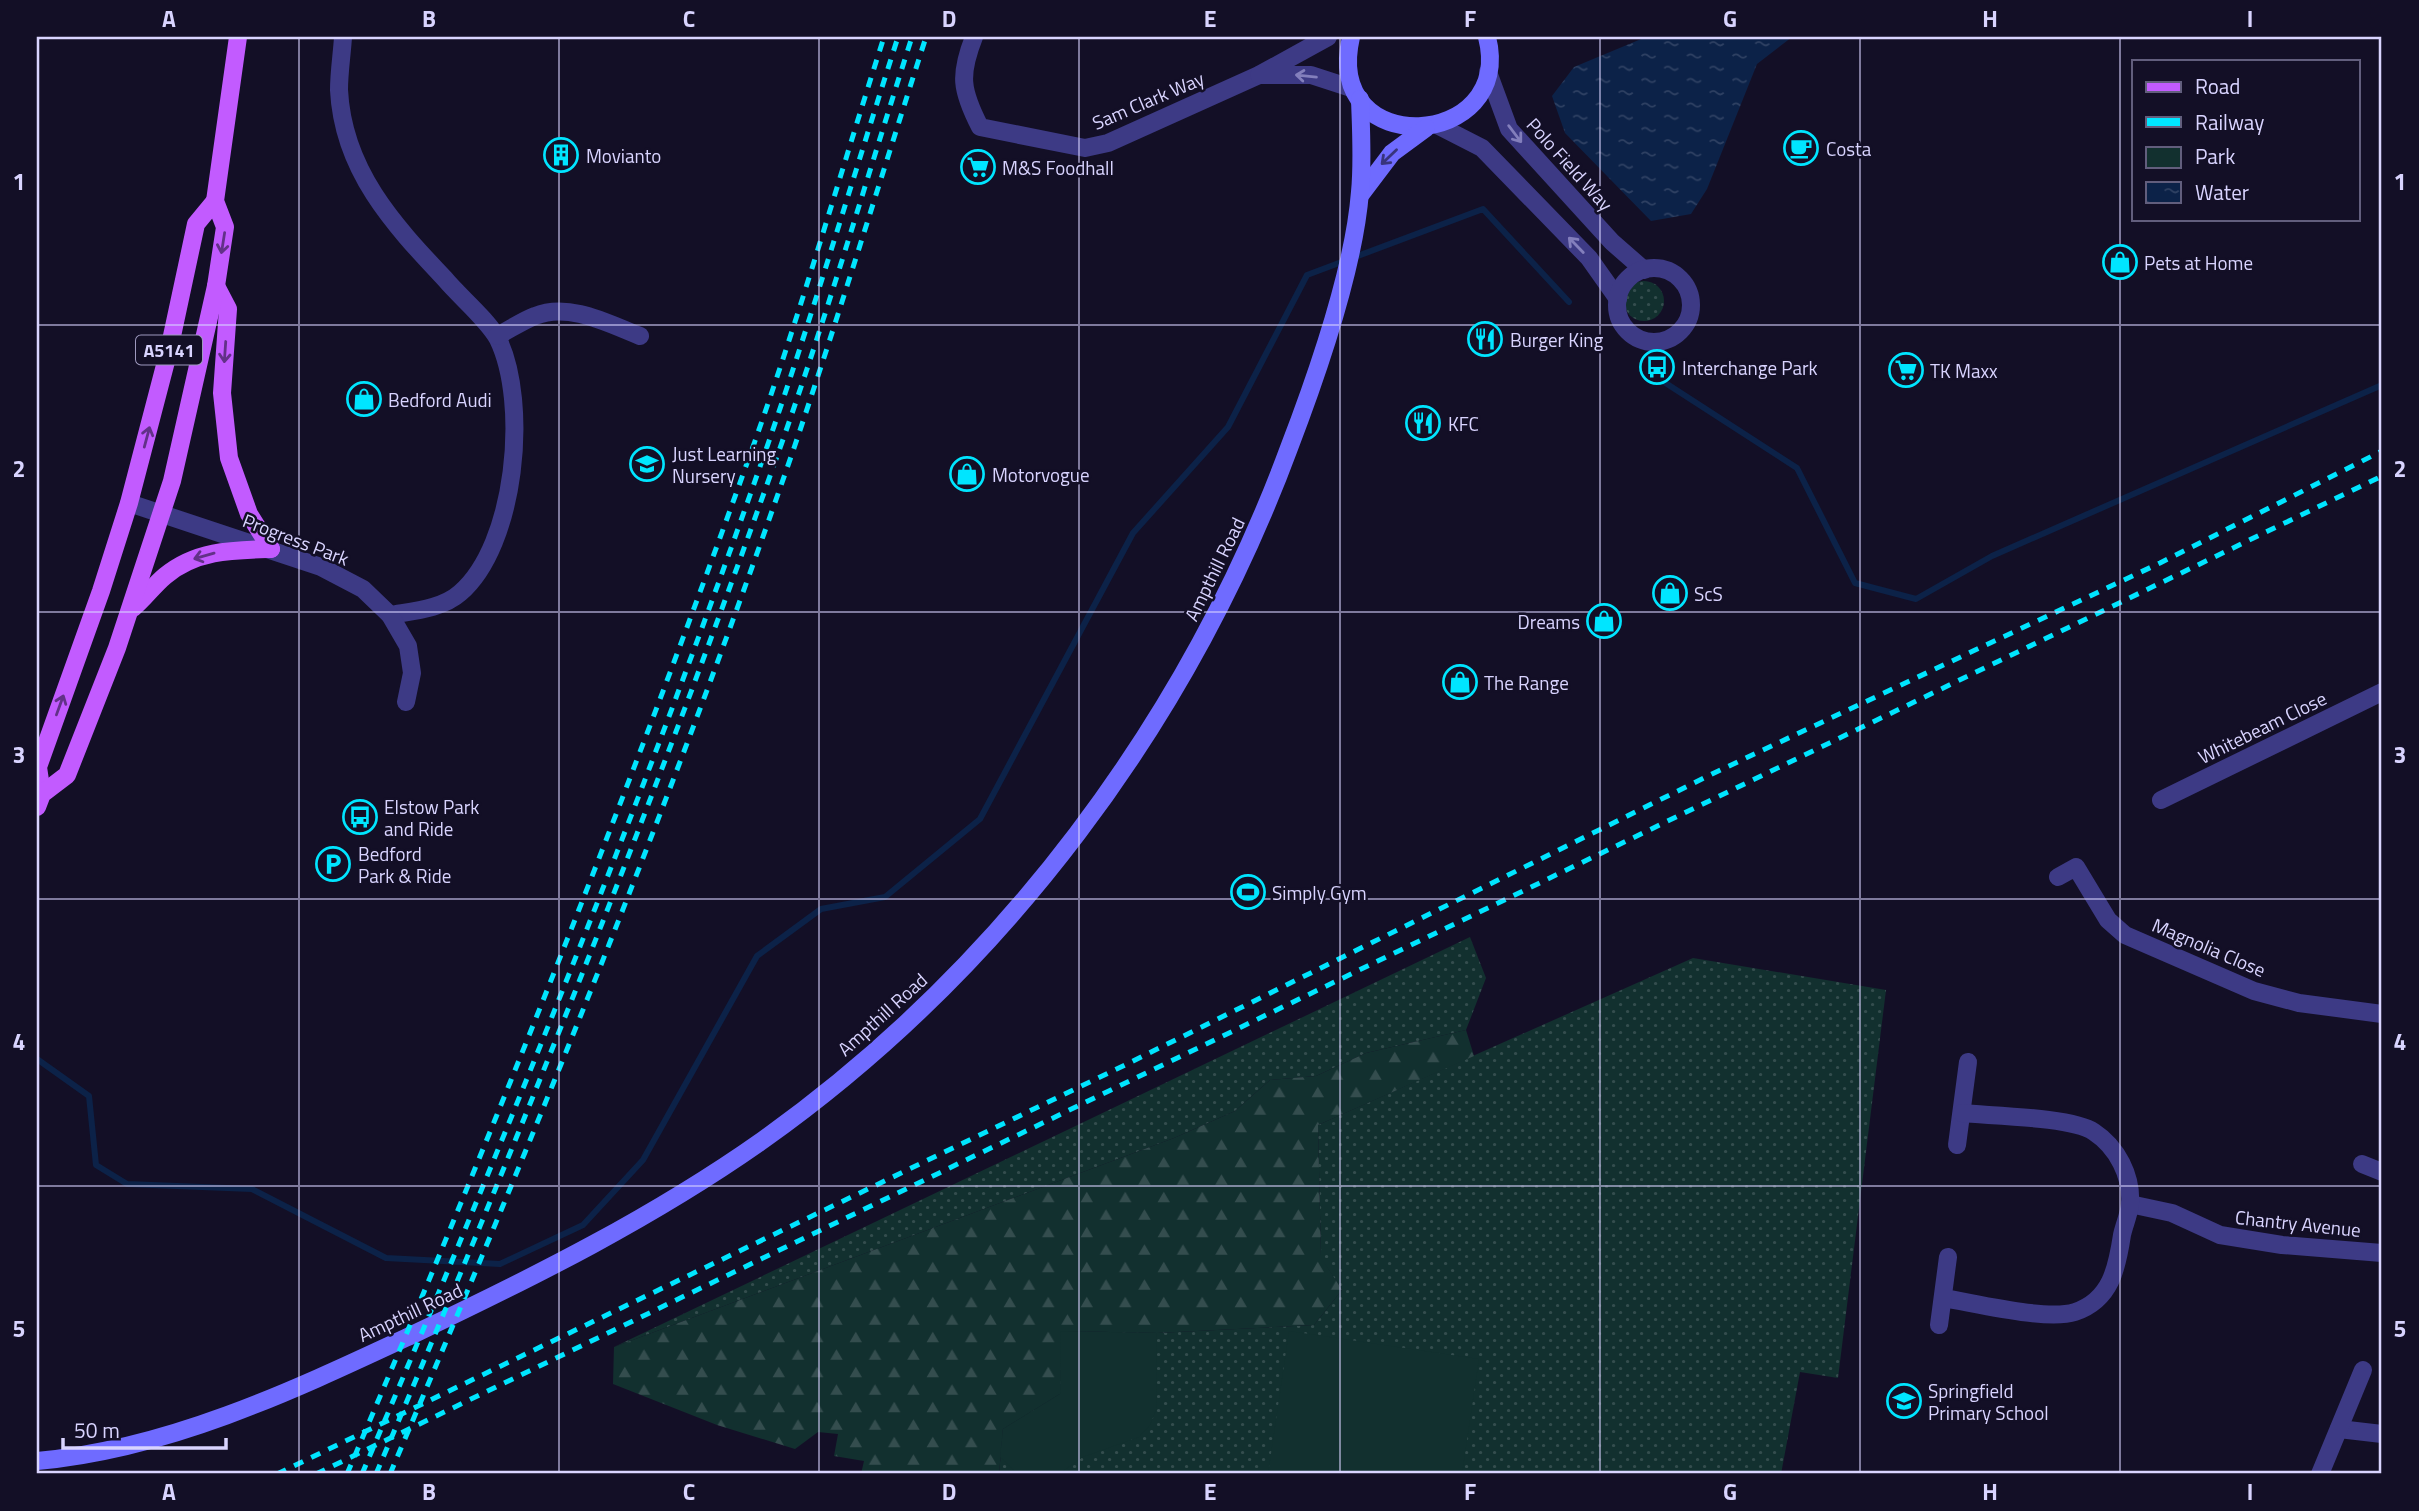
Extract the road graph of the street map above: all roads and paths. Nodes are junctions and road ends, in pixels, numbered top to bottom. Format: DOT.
graph roads {
  1 [pos="238,37"];
  2 [pos="343,37"];
  3 [pos="974,37"];
  4 [pos="1328,37"];
  5 [pos="1351,37"];
  6 [pos="1487,37"];
  7 [pos="1488,72"];
  8 [pos="1259,75"];
  9 [pos="1355,94"];
  10 [pos="1433,127"];
  11 [pos="1360,194"];
  12 [pos="215,201"];
  13 [pos="1644,270"];
  14 [pos="216,286"];
  15 [pos="1618,299"];
  16 [pos="497,336"];
  17 [pos="640,336"];
  18 [pos="129,503"];
  19 [pos="163,513"];
  20 [pos="271,549"];
  21 [pos="131,609"];
  22 [pos="390,615"];
  23 [pos="2382,692"];
  24 [pos="407,702"];
  25 [pos="39,800"];
  26 [pos="2161,800"];
  27 [pos="2057,877"];
  28 [pos="2382,1014"];
  29 [pos="1968,1062"];
  30 [pos="1962,1113"];
  31 [pos="1956,1145"];
  32 [pos="2362,1164"];
  33 [pos="2382,1172"];
  34 [pos="2130,1204"];
  35 [pos="2382,1253"];
  36 [pos="1948,1257"];
  37 [pos="1943,1298"];
  38 [pos="1939,1325"];
  39 [pos="2363,1370"];
  40 [pos="2339,1429"];
  41 [pos="2382,1434"];
  42 [pos="37,1461"];
  43 [pos="2320,1474"];
  1 -- 12 [label="main road, A5141"];
  2 -- 16 [label="street"];
  3 -- 8 [label="street, Sam Clark Way"];
  4 -- 8 [label="street, Sam Clark Way"];
  5 -- 9 [label="main road, Ampthill Road"];
  6 -- 7 [label="main road"];
  7 -- 10 [label="main road, Ampthill Road"];
  7 -- 13 [label="street, Polo Field Way, one-way"];
  9 -- 8 [label="street, Sam Clark Way, one-way"];
  9 -- 10 [label="main road"];
  9 -- 11 [label="main road, Ampthill Road"];
  10 -- 11 [label="main road, Ampthill Road, one-way"];
  15 -- 10 [label="street, one-way"];
  11 -- 42 [label="main road, Ampthill Road"];
  12 -- 14 [label="main road, A5141, one-way"];
  18 -- 12 [label="main road, A5141, one-way"];
  13 -- 15 [label="street"];
  13 -- 15 [label="street"];
  14 -- 19 [label="main road, A5141"];
  14 -- 20 [label="main road, one-way"];
  16 -- 17 [label="street"];
  16 -- 22 [label="street"];
  18 -- 19 [label="street, Progress Park"];
  25 -- 18 [label="main road, A5141, one-way"];
  19 -- 20 [label="street, Progress Park"];
  19 -- 21 [label="main road, A5141"];
  20 -- 21 [label="main road, one-way"];
  20 -- 22 [label="street, Progress Park"];
  21 -- 25 [label="main road, A5141"];
  22 -- 24 [label="street, Progress Park"];
  23 -- 26 [label="street, Whitebeam Close"];
  27 -- 28 [label="street, Magnolia Close"];
  29 -- 30 [label="street"];
  30 -- 31 [label="street"];
  30 -- 34 [label="street"];
  32 -- 33 [label="street"];
  34 -- 35 [label="street, Chantry Avenue"];
  34 -- 37 [label="street"];
  36 -- 37 [label="street"];
  37 -- 38 [label="street"];
  39 -- 40 [label="street"];
  40 -- 41 [label="street"];
  40 -- 43 [label="street"];
}
